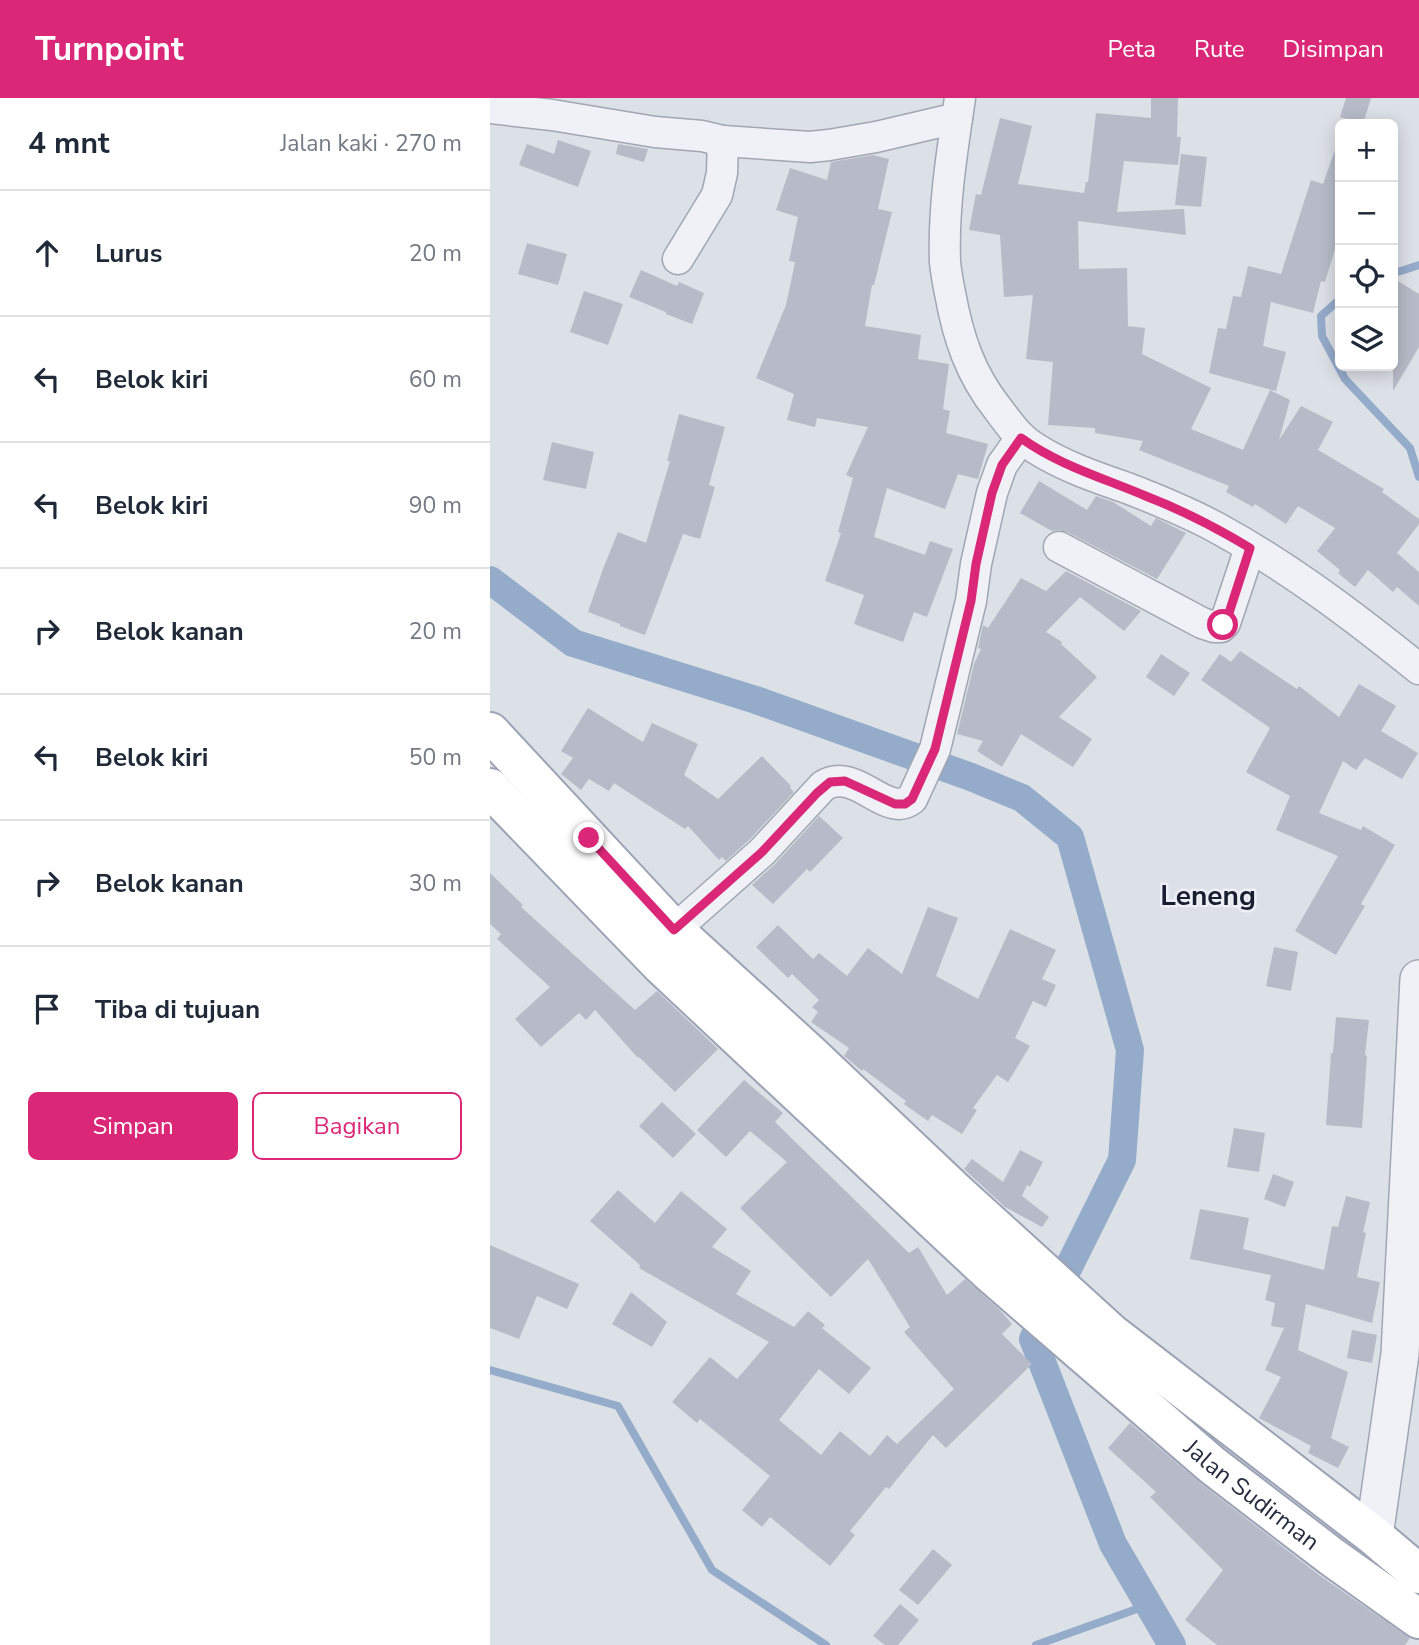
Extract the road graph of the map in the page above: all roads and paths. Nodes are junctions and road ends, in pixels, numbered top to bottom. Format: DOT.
graph roads {
  1 [pos="960,104"];
  2 [pos="490,108"];
  3 [pos="723,141"];
  4 [pos="678,259"];
  5 [pos="1021,438"];
  6 [pos="1059,547"];
  7 [pos="1250,548"];
  8 [pos="1419,669"];
  9 [pos="490,732"];
  10 [pos="490,788"];
  11 [pos="674,930"];
  12 [pos="1419,979"];
  13 [pos="1002,1259"];
  14 [pos="1101,1347"];
  15 [pos="1410,1356"];
  16 [pos="1374,1536"];
  17 [pos="1419,1574"];
  18 [pos="1419,1619"];
  1 -- 3 [label="street"];
  1 -- 5 [label="street"];
  2 -- 3 [label="street"];
  3 -- 4 [label="street"];
  5 -- 7 [label="street"];
  5 -- 11 [label="street"];
  6 -- 7 [label="street"];
  7 -- 8 [label="street"];
  9 -- 11 [label="main road"];
  10 -- 13 [label="main road"];
  11 -- 13 [label="main road"];
  12 -- 15 [label="street"];
  13 -- 14 [label="main road"];
  14 -- 16 [label="main road"];
  14 -- 18 [label="main road, Jalan Sudirman"];
  15 -- 16 [label="street"];
  16 -- 17 [label="main road"];
}
